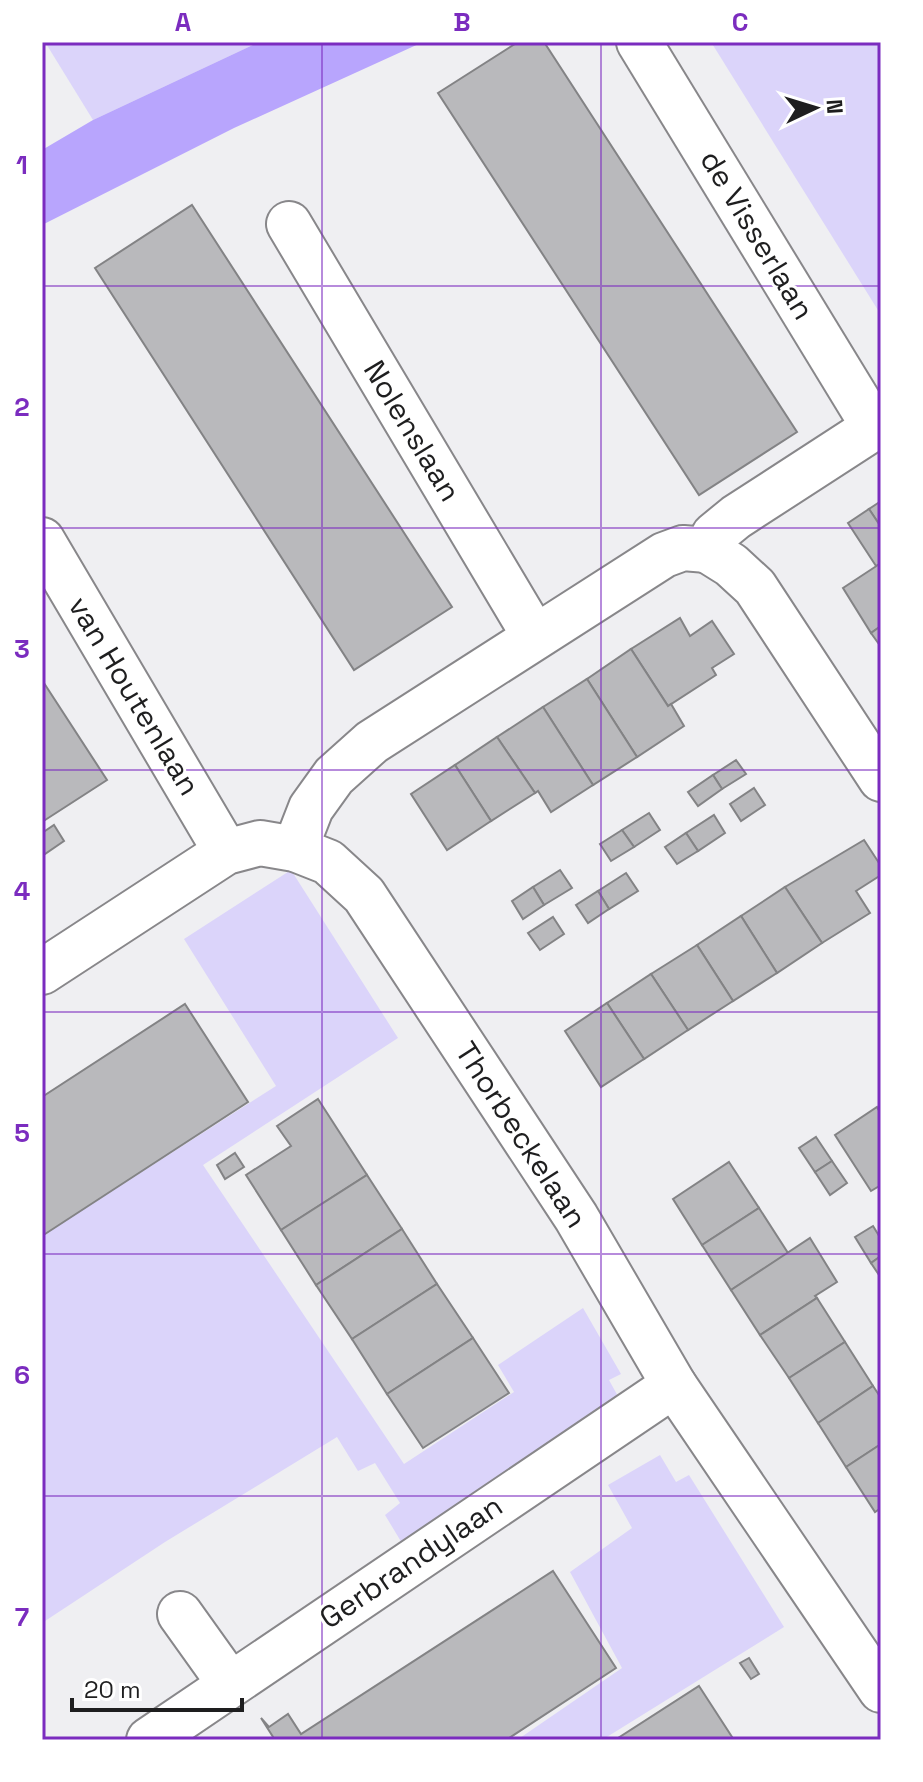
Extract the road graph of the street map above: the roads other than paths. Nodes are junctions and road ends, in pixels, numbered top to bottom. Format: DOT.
graph roads {
  1 [pos="639,42"];
  2 [pos="289,224"];
  3 [pos="878,425"];
  4 [pos="42,540"];
  5 [pos="707,550"];
  6 [pos="535,637"];
  7 [pos="881,779"];
  8 [pos="295,849"];
  9 [pos="226,852"];
  10 [pos="42,972"];
  11 [pos="674,1385"];
  12 [pos="180,1614"];
  13 [pos="879,1681"];
  14 [pos="230,1684"];
  15 [pos="149,1740"];
  1 -- 3 [label="street, de Visserlaan"];
  2 -- 6 [label="street, Nolenslaan"];
  3 -- 5 [label="street"];
  4 -- 9 [label="street, van Houtenlaan"];
  5 -- 6 [label="street"];
  5 -- 7 [label="street"];
  6 -- 8 [label="street"];
  8 -- 9 [label="street, Thorbeckelaan"];
  8 -- 11 [label="street, Thorbeckelaan"];
  9 -- 10 [label="street, Thorbeckelaan"];
  11 -- 13 [label="street, Thorbeckelaan"];
  11 -- 14 [label="street, Gerbrandylaan"];
  12 -- 14 [label="street"];
  14 -- 15 [label="street, Gerbrandylaan"];
}
